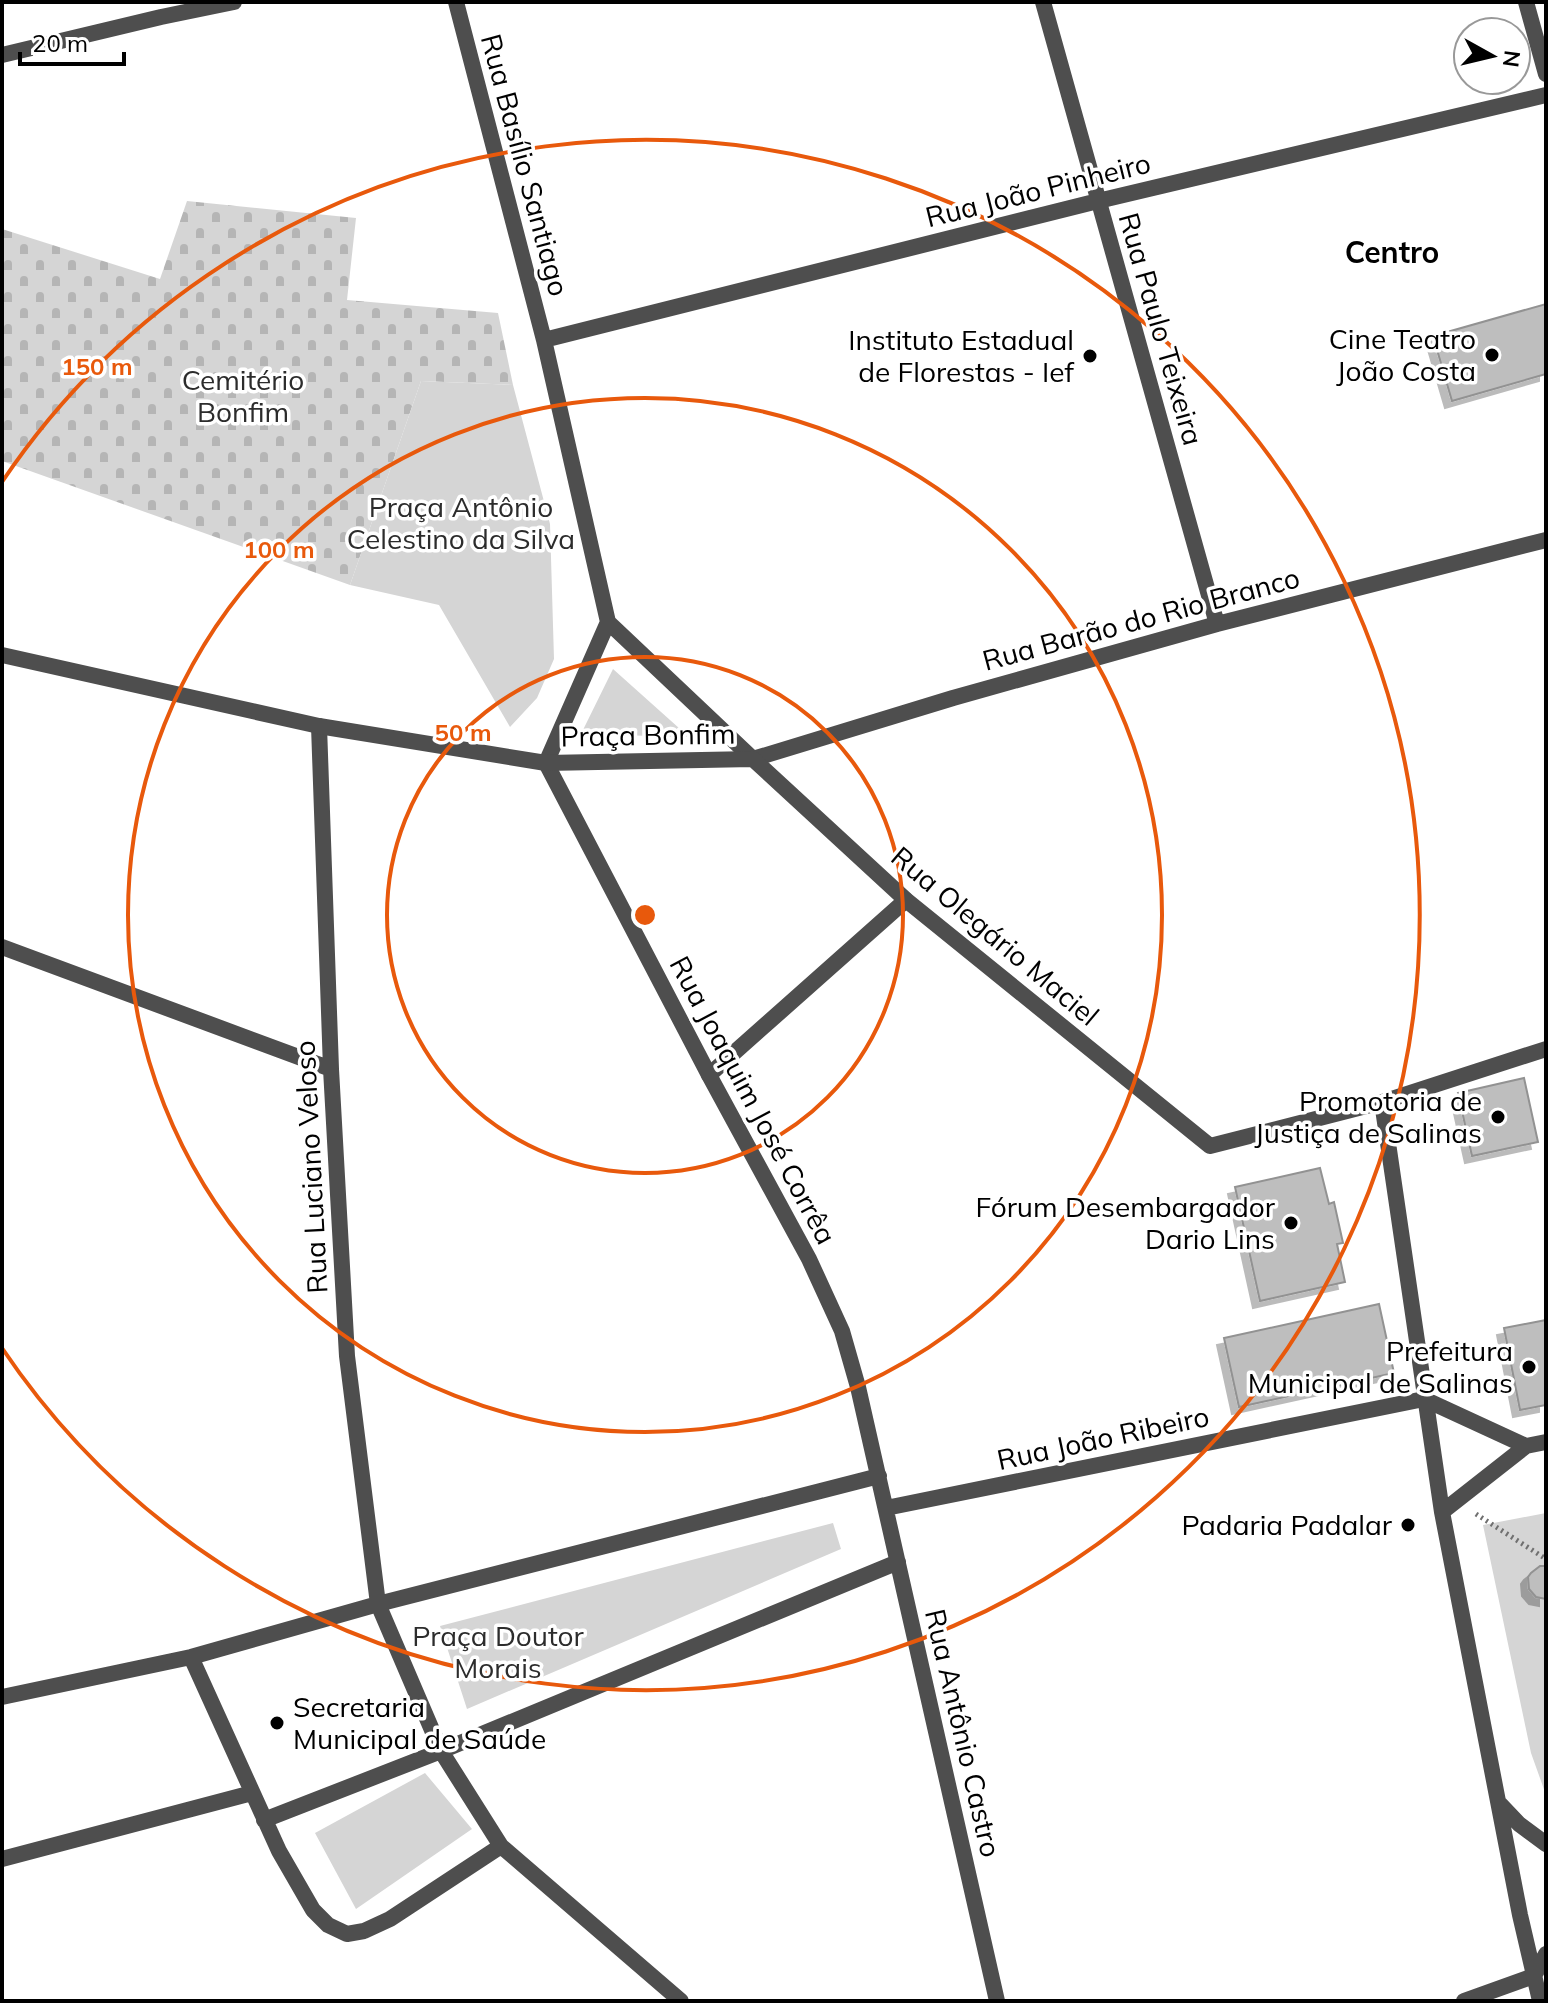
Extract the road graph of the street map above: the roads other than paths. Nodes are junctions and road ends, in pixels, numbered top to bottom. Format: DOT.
graph roads {
  1 [pos="150,2"];
  2 [pos="234,2"];
  3 [pos="456,2"];
  4 [pos="1043,2"];
  5 [pos="1526,2"];
  6 [pos="161,17"];
  7 [pos="2,55"];
  8 [pos="1546,74"];
  9 [pos="1546,95"];
  10 [pos="1098,201"];
  11 [pos="544,340"];
  12 [pos="1546,540"];
  13 [pos="608,622"];
  14 [pos="1217,624"];
  15 [pos="2,655"];
  16 [pos="319,726"];
  17 [pos="753,759"];
  18 [pos="546,763"];
  19 [pos="906,900"];
  20 [pos="2,947"];
  21 [pos="1546,1049"];
  22 [pos="331,1069"];
  23 [pos="709,1075"];
  24 [pos="1382,1102"];
  25 [pos="1424,1399"];
  26 [pos="1546,1442"];
  27 [pos="1526,1446"];
  28 [pos="879,1476"];
  29 [pos="886,1508"];
  30 [pos="1442,1512"];
  31 [pos="898,1562"];
  32 [pos="378,1604"];
  33 [pos="191,1657"];
  34 [pos="2,1697"];
  35 [pos="441,1751"];
  36 [pos="252,1793"];
  37 [pos="1498,1803"];
  38 [pos="264,1820"];
  39 [pos="1546,1844"];
  40 [pos="501,1846"];
  41 [pos="2,1859"];
  42 [pos="1546,1954"];
  43 [pos="1534,1976"];
  44 [pos="681,2001"];
  45 [pos="997,2001"];
  46 [pos="1464,2001"];
  47 [pos="1540,2001"];
  1 -- 6 [label="street"];
  2 -- 6 [label="street"];
  3 -- 11 [label="street, Rua Basílio Santiago"];
  4 -- 10 [label="street, Rua Paulo Teixeira"];
  5 -- 8 [label="street"];
  6 -- 7 [label="street"];
  9 -- 10 [label="street, Rua João Pinheiro"];
  10 -- 11 [label="street, Rua João Pinheiro"];
  10 -- 14 [label="street, Rua Paulo Teixeira"];
  11 -- 13 [label="street"];
  12 -- 14 [label="street, Rua Barão do Rio Branco"];
  13 -- 17 [label="street, Praça Bonfim"];
  13 -- 18 [label="street, Praça Bonfim"];
  14 -- 17 [label="street, Rua Barão do Rio Branco"];
  15 -- 16 [label="street"];
  16 -- 18 [label="street"];
  16 -- 22 [label="street, Rua Luciano Veloso"];
  17 -- 18 [label="street, Praça Bonfim"];
  17 -- 19 [label="street, Rua Olegário Maciel"];
  18 -- 23 [label="street, Rua Joaquim José Corrêa"];
  19 -- 23 [label="street"];
  19 -- 24 [label="street, Rua Olegário Maciel"];
  20 -- 22 [label="street"];
  21 -- 24 [label="street"];
  22 -- 32 [label="street, Rua Luciano Veloso"];
  23 -- 28 [label="street, Rua Joaquim José Corrêa"];
  24 -- 25 [label="street"];
  25 -- 27 [label="street"];
  25 -- 29 [label="street, Rua João Ribeiro"];
  25 -- 30 [label="street"];
  26 -- 27 [label="street"];
  27 -- 30 [label="street"];
  28 -- 29 [label="street, Rua Antônio Castro"];
  28 -- 32 [label="street"];
  29 -- 31 [label="street, Rua Antônio Castro"];
  30 -- 37 [label="street"];
  31 -- 35 [label="street"];
  31 -- 45 [label="street, Rua Antônio Castro"];
  32 -- 33 [label="street"];
  32 -- 35 [label="street"];
  33 -- 34 [label="street"];
  33 -- 36 [label="street"];
  35 -- 38 [label="street"];
  35 -- 40 [label="street"];
  36 -- 38 [label="street"];
  36 -- 41 [label="street"];
  37 -- 39 [label="street"];
  37 -- 43 [label="street"];
  38 -- 40 [label="street"];
  40 -- 44 [label="street"];
  42 -- 43 [label="street"];
  43 -- 46 [label="street"];
  43 -- 47 [label="street"];
}
